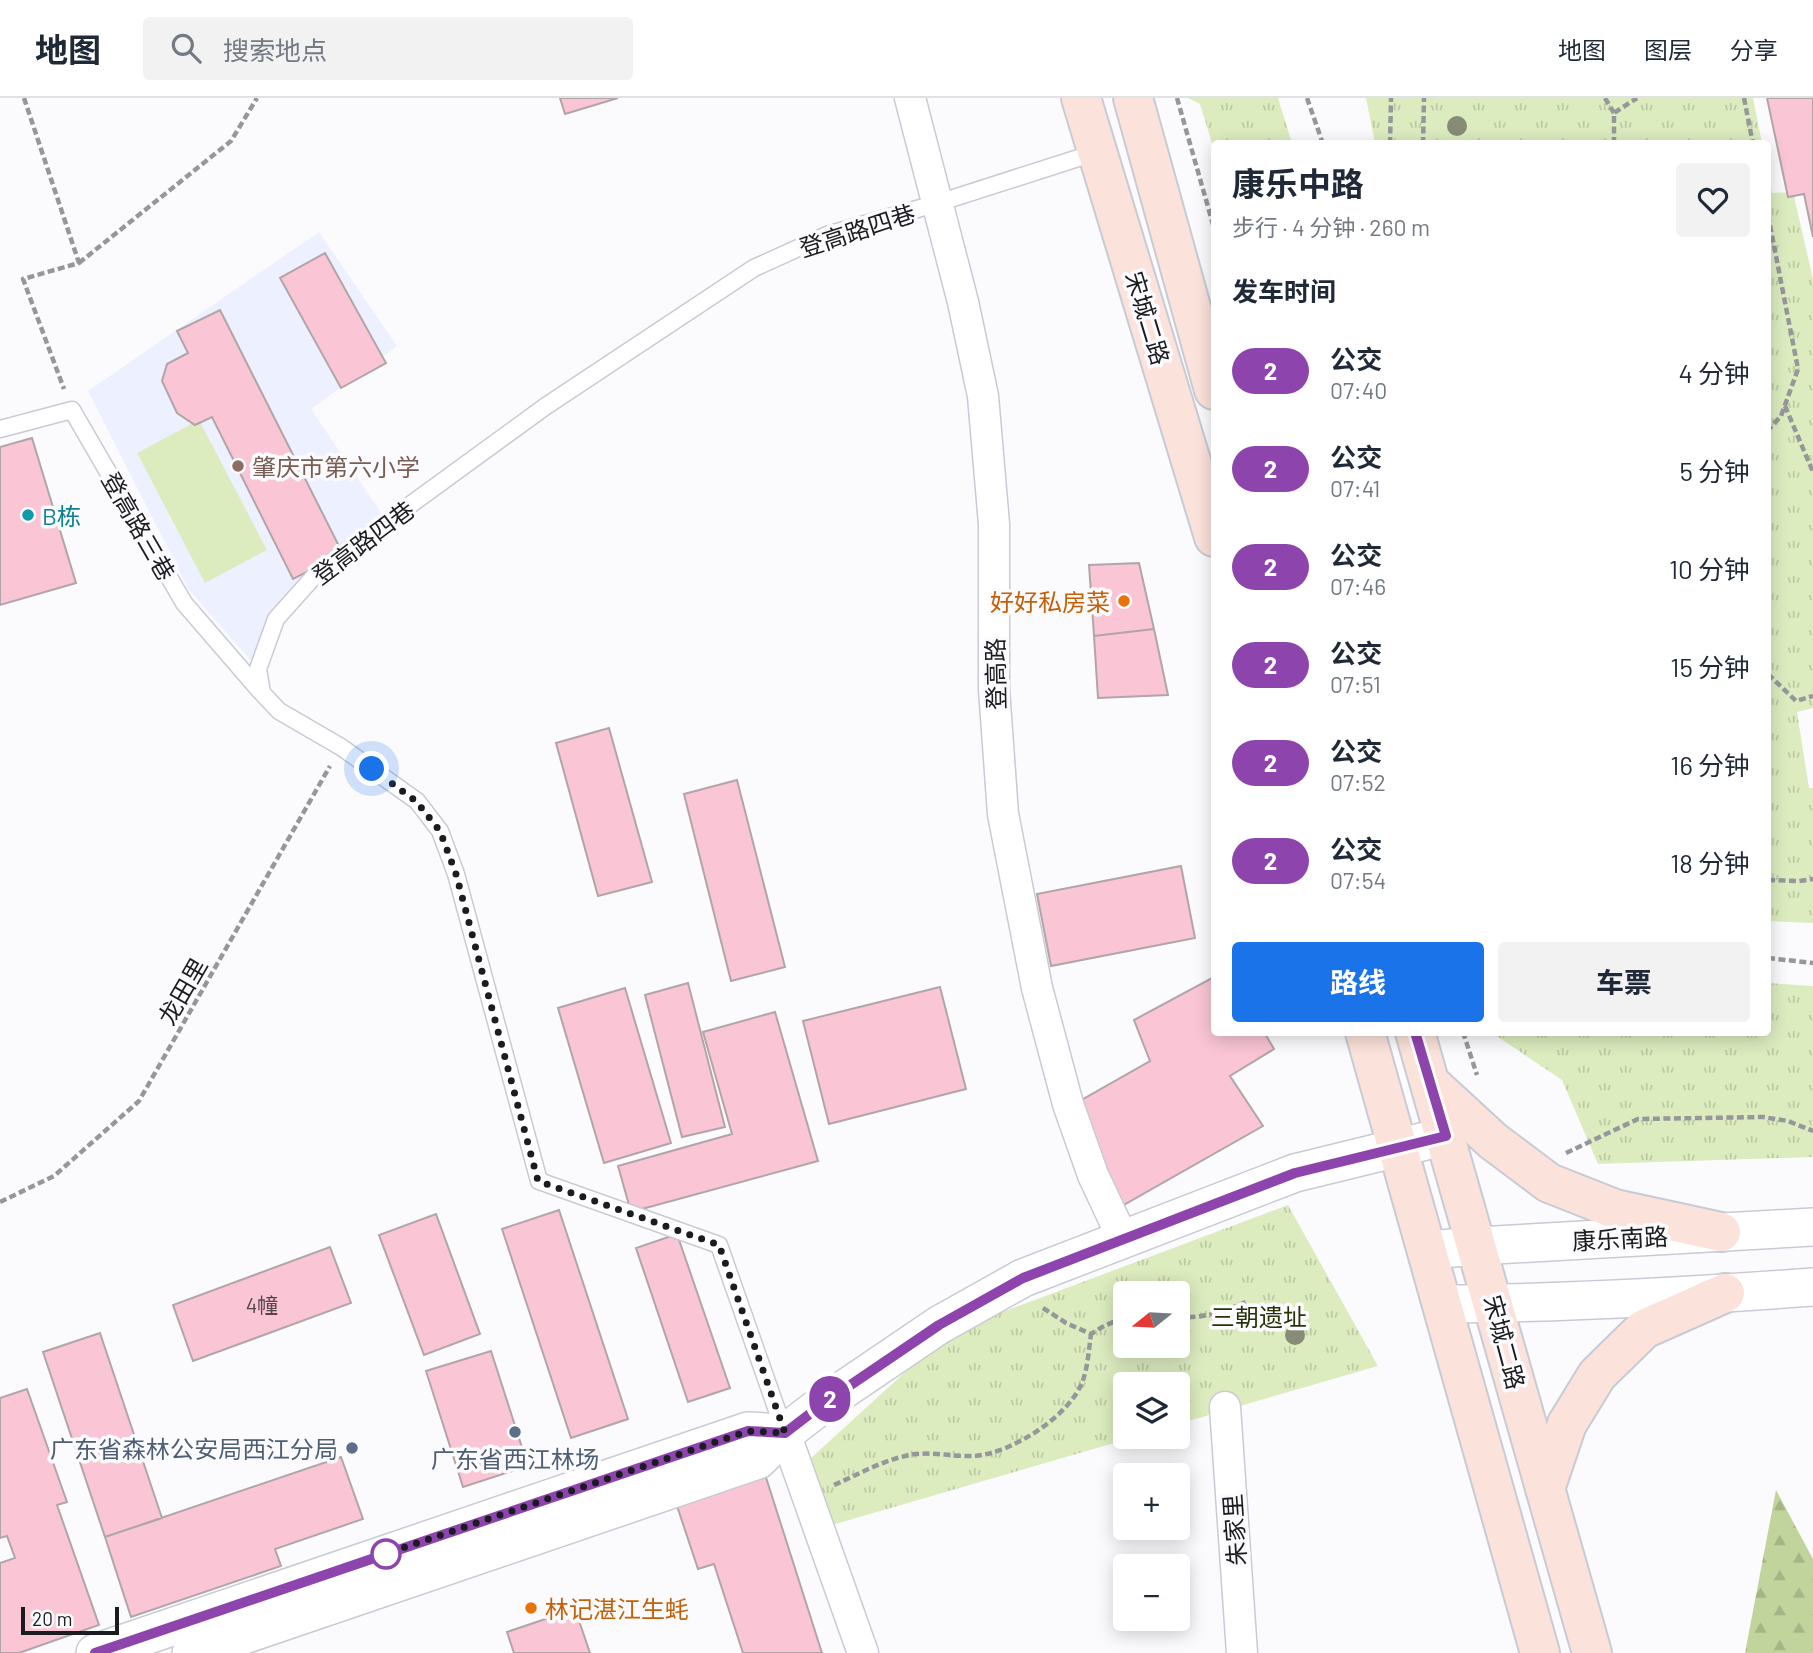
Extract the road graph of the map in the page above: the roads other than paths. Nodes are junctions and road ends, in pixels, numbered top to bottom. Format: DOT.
graph roads {
  1 [pos="909,98"];
  2 [pos="1081,98"];
  3 [pos="1133,98"];
  4 [pos="1097,152"];
  5 [pos="938,203"];
  6 [pos="1211,379"];
  7 [pos="0,429"];
  8 [pos="1211,527"];
  9 [pos="262,693"];
  10 [pos="1366,1036"];
  11 [pos="1416,1036"];
  12 [pos="1431,1084"];
  13 [pos="1446,1136"];
  14 [pos="1398,1148"];
  15 [pos="1813,1227"];
  16 [pos="1721,1232"];
  17 [pos="1124,1241"];
  18 [pos="1478,1245"];
  19 [pos="1427,1250"];
  20 [pos="1813,1287"];
  21 [pos="1725,1293"];
  22 [pos="1442,1304"];
  23 [pos="1494,1304"];
  24 [pos="1225,1407"];
  25 [pos="785,1433"];
  26 [pos="1545,1489"];
  27 [pos="95,1653"];
  28 [pos="191,1653"];
  29 [pos="863,1653"];
  30 [pos="1242,1653"];
  31 [pos="1540,1653"];
  32 [pos="1592,1653"];
  1 -- 5 [label="street, 登高路"];
  2 -- 4 [label="main road, 宋城二路"];
  3 -- 6 [label="main road, 宋城二路"];
  4 -- 5 [label="lane, 登高路四巷"];
  4 -- 8 [label="main road, 宋城二路"];
  5 -- 9 [label="lane, 登高路四巷"];
  5 -- 17 [label="street, 登高路"];
  7 -- 9 [label="lane, 登高路三巷"];
  9 -- 25 [label="lane"];
  10 -- 14 [label="main road, 宋城二路"];
  11 -- 12 [label="main road, 宋城二路"];
  12 -- 13 [label="main road, 宋城二路"];
  12 -- 16 [label="main road"];
  13 -- 14 [label="street"];
  13 -- 18 [label="main road, 宋城二路"];
  14 -- 17 [label="street"];
  14 -- 19 [label="main road, 宋城二路"];
  15 -- 16 [label="street, 康乐南路"];
  16 -- 18 [label="street, 康乐南路"];
  17 -- 25 [label="street"];
  18 -- 19 [label="street, 康乐南路"];
  18 -- 23 [label="main road, 宋城二路"];
  19 -- 22 [label="main road, 宋城二路"];
  20 -- 21 [label="street"];
  21 -- 23 [label="street"];
  21 -- 26 [label="main road"];
  22 -- 23 [label="street"];
  22 -- 31 [label="main road, 宋城二路"];
  23 -- 26 [label="main road, 宋城二路"];
  24 -- 30 [label="street, 朱家里"];
  25 -- 27 [label="street"];
  25 -- 28 [label="street"];
  25 -- 29 [label="street"];
  26 -- 32 [label="main road, 宋城二路"];
}
